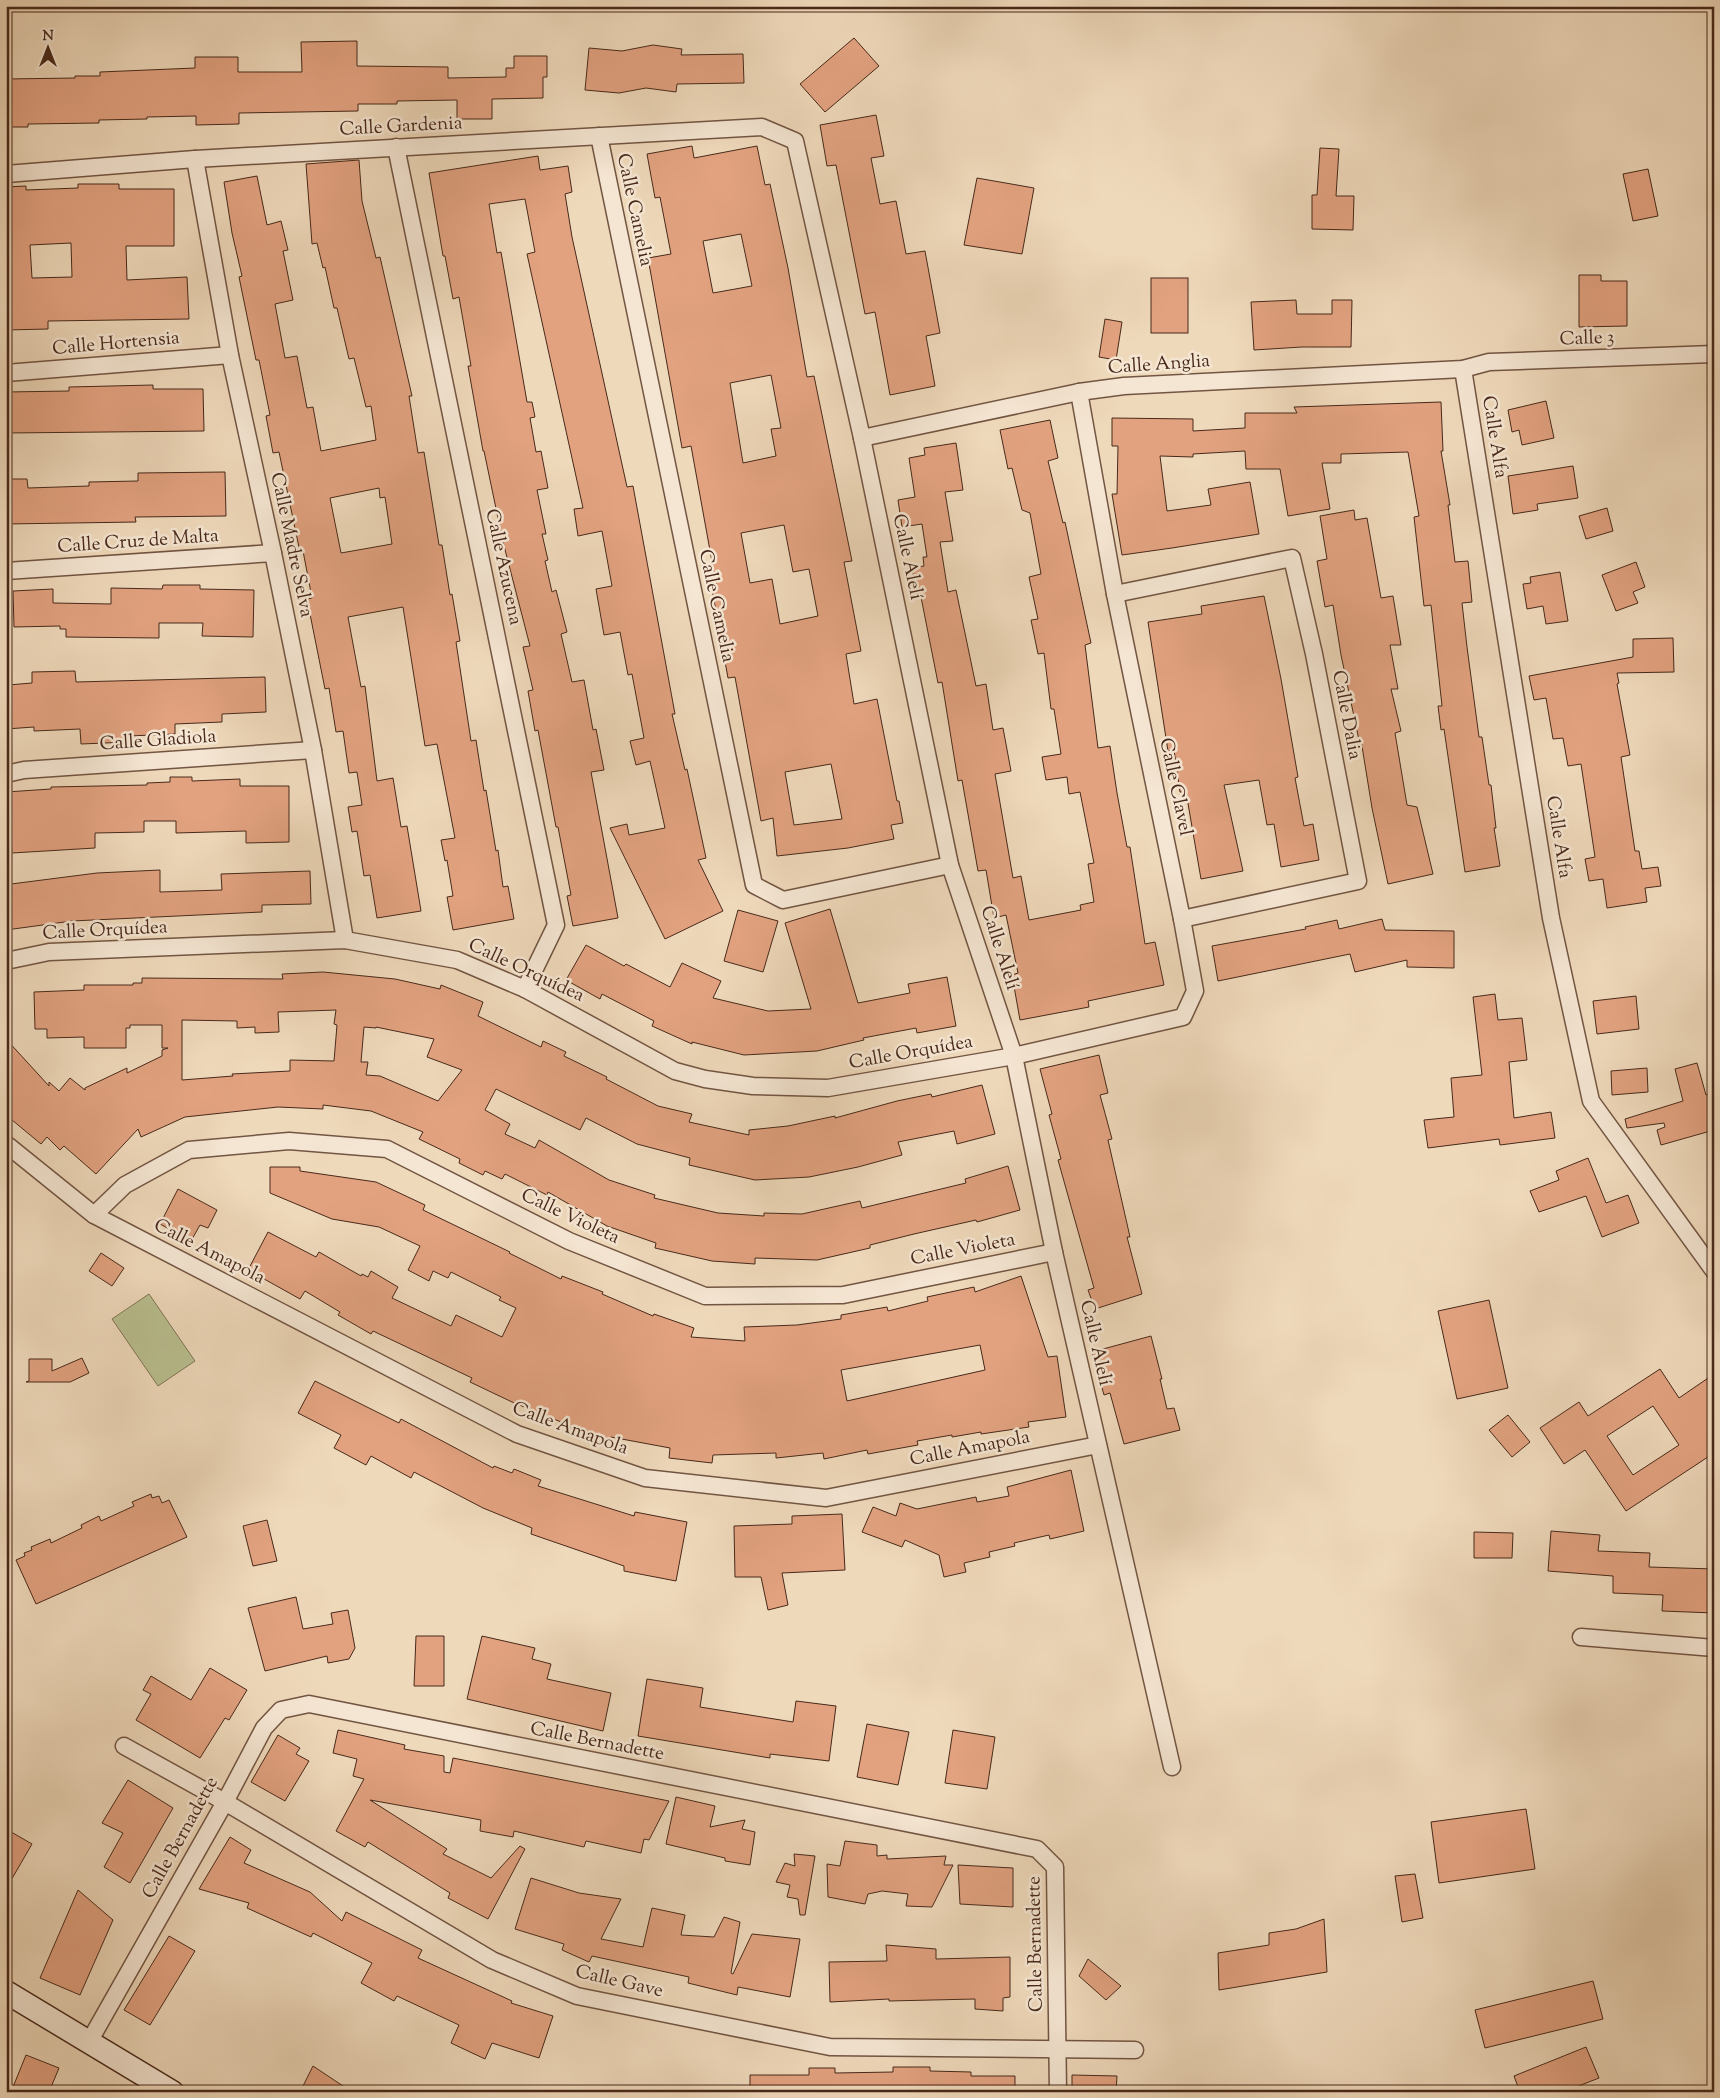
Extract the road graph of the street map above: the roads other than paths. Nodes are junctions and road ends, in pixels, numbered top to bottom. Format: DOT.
graph roads {
  1 [pos="598,136"];
  2 [pos="795,141"];
  3 [pos="396,147"];
  4 [pos="195,159"];
  5 [pos="6,174"];
  6 [pos="1714,354"];
  7 [pos="230,355"];
  8 [pos="1463,369"];
  9 [pos="6,373"];
  10 [pos="1079,392"];
  11 [pos="862,438"];
  12 [pos="273,553"];
  13 [pos="6,571"];
  14 [pos="1115,594"];
  15 [pos="313,750"];
  16 [pos="6,774"];
  17 [pos="950,865"];
  18 [pos="1182,919"];
  19 [pos="345,940"];
  20 [pos="6,961"];
  21 [pos="525,989"];
  22 [pos="1014,1056"];
  23 [pos="6,1144"];
  24 [pos="94,1215"];
  25 [pos="1054,1252"];
  26 [pos="1714,1271"];
  27 [pos="1098,1444"];
  28 [pos="1582,1637"];
  29 [pos="1714,1648"];
  30 [pos="124,1746"];
  31 [pos="1172,1767"];
  32 [pos="225,1802"];
  33 [pos="6,1992"];
  34 [pos="89,2042"];
  35 [pos="1058,2050"];
  36 [pos="1135,2050"];
  37 [pos="172,2092"];
  38 [pos="1058,2092"];
  1 -- 2 [label="street, Calle Gardenia"];
  1 -- 3 [label="street, Calle Gardenia"];
  1 -- 17 [label="street, Calle Camelia"];
  2 -- 11 [label="street, Calle Alelí"];
  3 -- 4 [label="street, Calle Gardenia"];
  3 -- 21 [label="street, Calle Azucena"];
  4 -- 5 [label="street, Calle Gardenia"];
  4 -- 7 [label="street, Calle Madre Selva"];
  6 -- 8 [label="street, Calle 3"];
  7 -- 9 [label="street, Calle Hortensia"];
  7 -- 12 [label="street, Calle Madre Selva"];
  8 -- 10 [label="street, Calle Anglia"];
  8 -- 26 [label="street, Calle Alfa"];
  10 -- 11 [label="street, Calle Anglia"];
  10 -- 14 [label="street, Calle Clavel"];
  11 -- 17 [label="street, Calle Alelí"];
  12 -- 13 [label="street, Calle Cruz de Malta"];
  12 -- 15 [label="street, Calle Madre Selva"];
  14 -- 18 [label="street, Calle Clavel"];
  14 -- 18 [label="street, Calle Dalia"];
  15 -- 16 [label="street, Calle Gladiola"];
  15 -- 19 [label="street, Calle Madre Selva"];
  17 -- 22 [label="street, Calle Alelí"];
  18 -- 22 [label="street, Calle Clavel"];
  19 -- 20 [label="street, Calle Orquídea"];
  19 -- 21 [label="street, Calle Orquídea"];
  21 -- 22 [label="street, Calle Orquídea"];
  22 -- 25 [label="street, Calle Alelí"];
  23 -- 24 [label="street, Calle Amapola"];
  24 -- 25 [label="street, Calle Violeta"];
  24 -- 27 [label="street, Calle Amapola"];
  25 -- 27 [label="street, Calle Alelí"];
  27 -- 31 [label="street, Calle Alelí"];
  28 -- 29 [label="street"];
  30 -- 32 [label="street, Calle Gave"];
  32 -- 34 [label="street, Calle Bernadette"];
  32 -- 35 [label="street, Calle Gave"];
  32 -- 35 [label="street, Calle Bernadette"];
  33 -- 34 [label="street"];
  34 -- 37 [label="street"];
  35 -- 36 [label="street, Calle Gave"];
  35 -- 38 [label="street, Calle Bernadette"];
}
